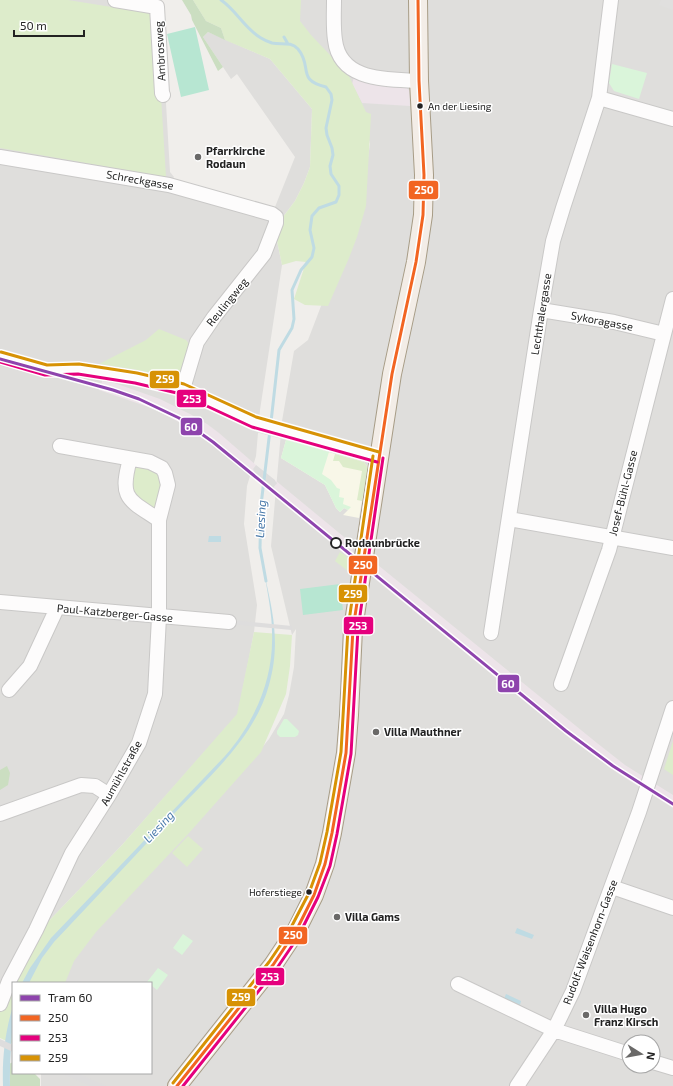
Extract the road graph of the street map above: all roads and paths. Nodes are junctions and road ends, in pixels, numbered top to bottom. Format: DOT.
graph roads {
  1 [pos="115,0"];
  2 [pos="334,0"];
  3 [pos="418,0"];
  4 [pos="611,0"];
  5 [pos="419,81"];
  6 [pos="164,95"];
  7 [pos="599,98"];
  8 [pos="673,119"];
  9 [pos="0,157"];
  10 [pos="276,217"];
  11 [pos="673,299"];
  12 [pos="541,310"];
  13 [pos="664,334"];
  14 [pos="0,357"];
  15 [pos="183,389"];
  16 [pos="60,446"];
  17 [pos="378,457"];
  18 [pos="130,459"];
  19 [pos="509,519"];
  20 [pos="159,520"];
  21 [pos="612,536"];
  22 [pos="673,548"];
  23 [pos="0,602"];
  24 [pos="57,608"];
  25 [pos="158,617"];
  26 [pos="229,622"];
  27 [pos="491,633"];
  28 [pos="561,684"];
  29 [pos="9,690"];
  30 [pos="673,708"];
  31 [pos="109,795"];
  32 [pos="0,814"];
  33 [pos="612,887"];
  34 [pos="673,908"];
  35 [pos="458,984"];
  36 [pos="0,1004"];
  37 [pos="554,1030"];
  38 [pos="621,1051"];
  39 [pos="661,1064"];
  40 [pos="673,1068"];
  41 [pos="177,1086"];
  42 [pos="517,1086"];
  1 -- 6 [label="street, Ambrosweg"];
  2 -- 5 [label="street"];
  3 -- 5 [label="main road"];
  4 -- 7 [label="street, Lechthalergasse"];
  5 -- 17 [label="main road"];
  7 -- 8 [label="street"];
  7 -- 12 [label="street, Lechthalergasse"];
  9 -- 10 [label="street, Schreckgasse"];
  10 -- 15 [label="street, Reulingweg"];
  11 -- 13 [label="street, Josef-Bühl-Gasse"];
  12 -- 13 [label="street, Sykoragasse"];
  12 -- 19 [label="street, Lechthalergasse"];
  13 -- 21 [label="street, Josef-Bühl-Gasse"];
  14 -- 15 [label="street"];
  15 -- 17 [label="street"];
  16 -- 18 [label="street, Aumühlstraße"];
  17 -- 41 [label="main road"];
  18 -- 20 [label="street"];
  18 -- 20 [label="street, Aumühlstraße"];
  19 -- 21 [label="street"];
  19 -- 27 [label="street, Lechthalergasse"];
  20 -- 25 [label="street, Aumühlstraße"];
  21 -- 22 [label="street"];
  21 -- 28 [label="street, Josef-Bühl-Gasse"];
  23 -- 24 [label="street, Paul-Katzberger-Gasse"];
  24 -- 25 [label="street, Paul-Katzberger-Gasse"];
  24 -- 29 [label="street"];
  25 -- 26 [label="street, Paul-Katzberger-Gasse"];
  25 -- 31 [label="street, Aumühlstraße"];
  30 -- 33 [label="street, Rudolf-Waisenhorn-Gasse"];
  31 -- 32 [label="street"];
  31 -- 36 [label="street, Aumühlstraße"];
  33 -- 34 [label="street"];
  33 -- 37 [label="street, Rudolf-Waisenhorn-Gasse"];
  35 -- 37 [label="street"];
  37 -- 38 [label="street"];
  37 -- 42 [label="street, Rudolf-Waisenhorn-Gasse"];
  39 -- 40 [label="street"];
}
